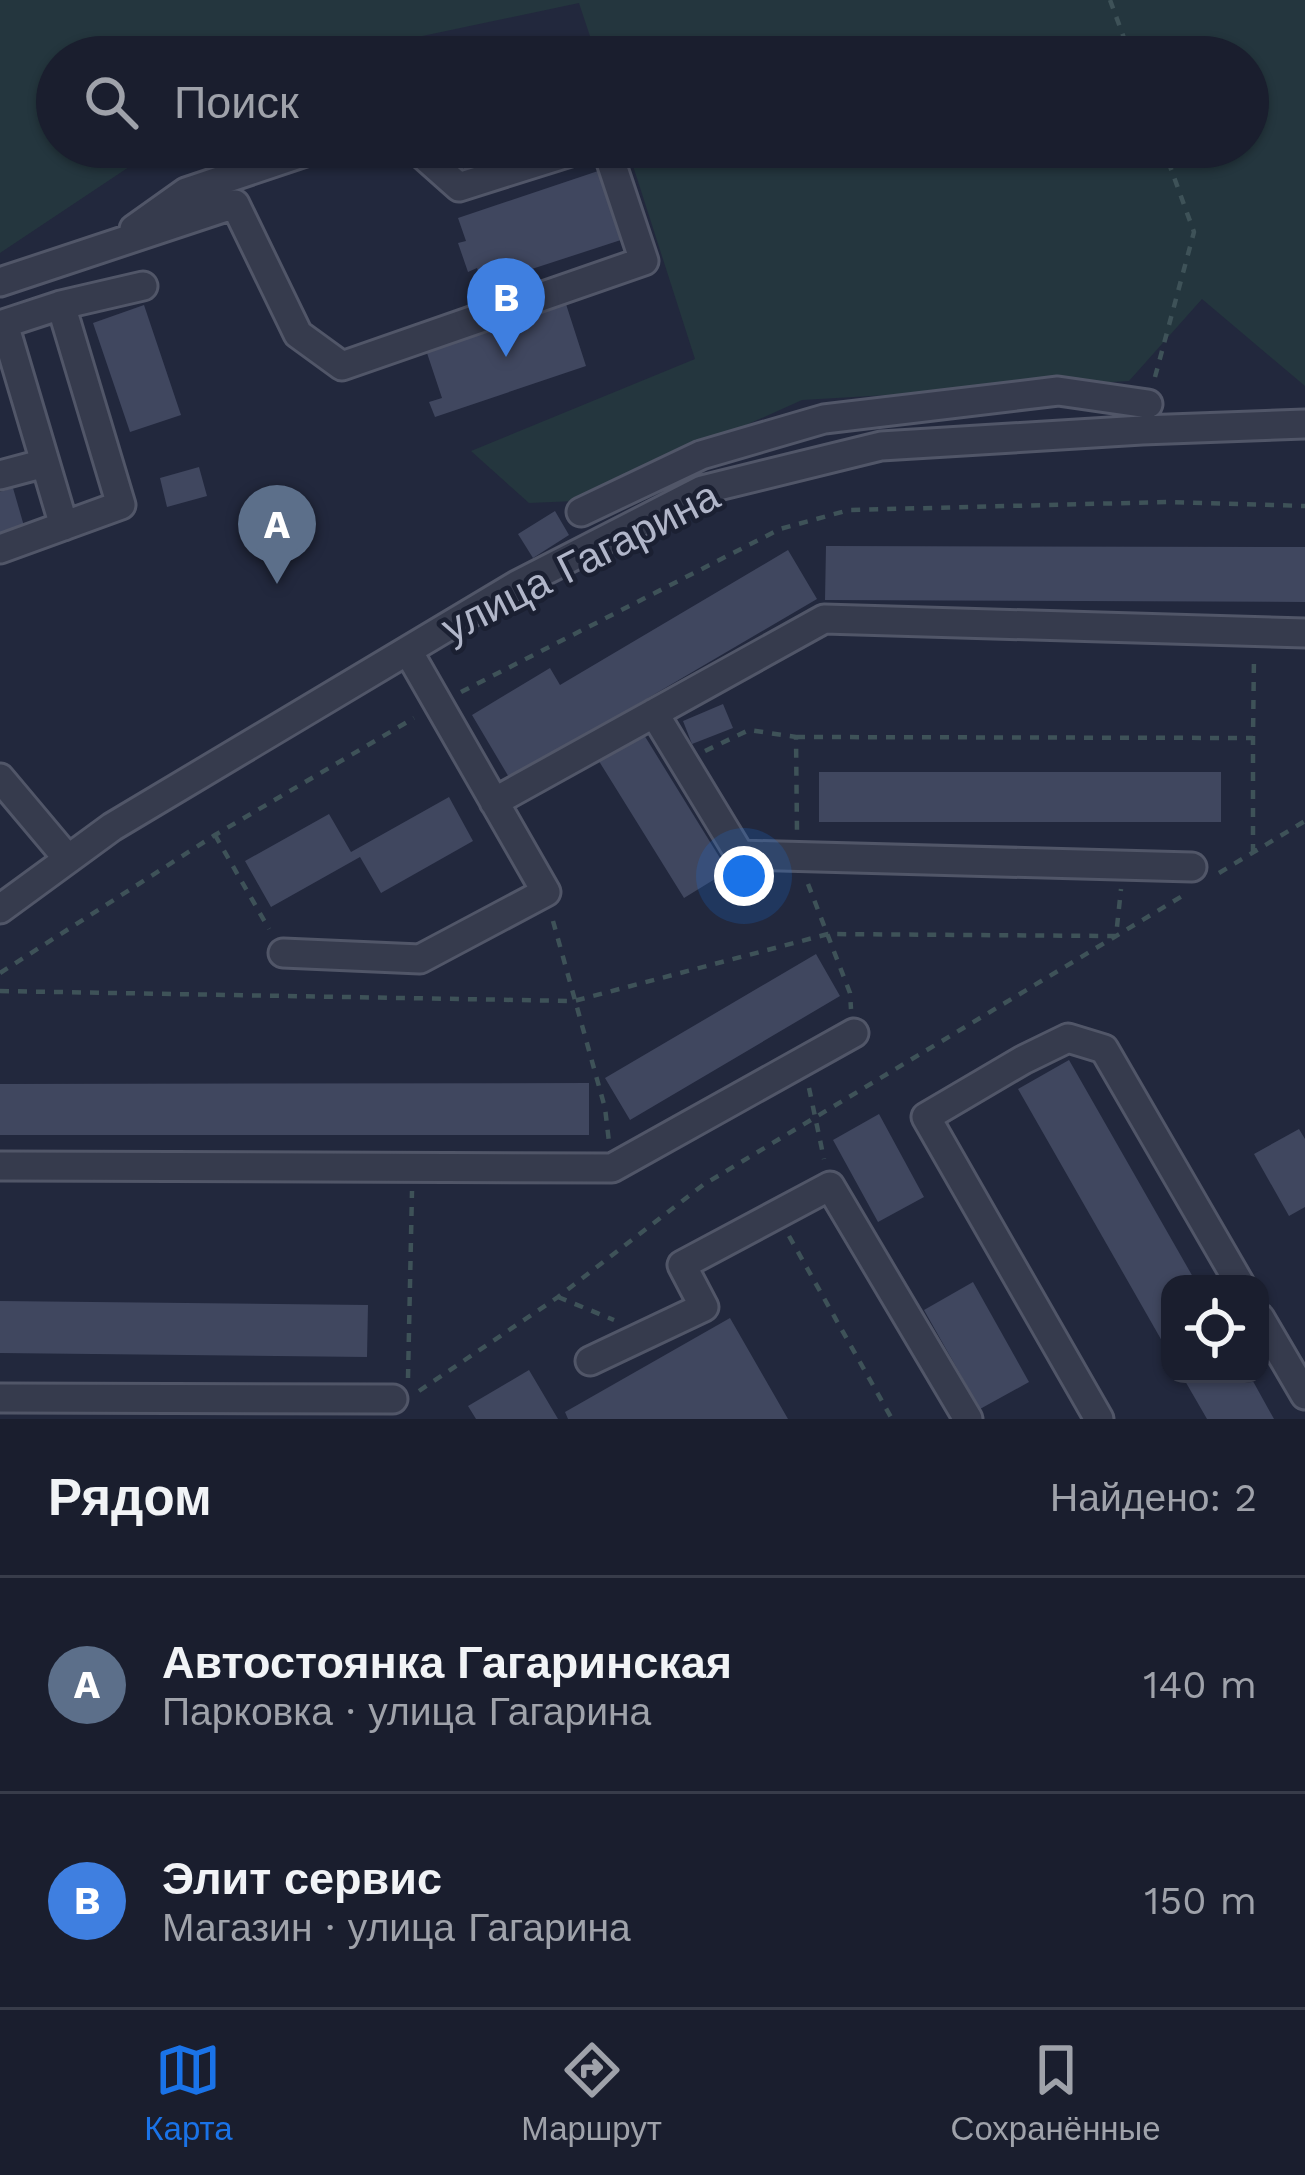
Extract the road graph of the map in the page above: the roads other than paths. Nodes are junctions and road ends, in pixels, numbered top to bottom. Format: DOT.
graph roads {
  1 [pos="257,168"];
  2 [pos="437,168"];
  3 [pos="519,168"];
  4 [pos="613,168"];
  5 [pos="111,245"];
  6 [pos="0,282"];
  7 [pos="143,286"];
  8 [pos="62,305"];
  9 [pos="2,325"];
  10 [pos="1148,404"];
  11 [pos="28,407"];
  12 [pos="0,415"];
  13 [pos="1305,424"];
  14 [pos="45,463"];
  15 [pos="0,475"];
  16 [pos="580,512"];
  17 [pos="64,526"];
  18 [pos="0,549"];
  19 [pos="1305,633"];
  20 [pos="408,651"];
  21 [pos="654,713"];
  22 [pos="0,778"];
  23 [pos="494,802"];
  24 [pos="68,859"];
  25 [pos="1200,878"];
  26 [pos="0,909"];
  27 [pos="283,953"];
  28 [pos="854,1033"];
  29 [pos="0,1166"];
  30 [pos="1235,1275"];
  31 [pos="1269,1333"];
  32 [pos="590,1360"];
  33 [pos="403,1391"];
  34 [pos="1305,1395"];
  35 [pos="0,1398"];
  36 [pos="968,1419"];
  37 [pos="1099,1419"];
  1 -- 5 [label="street"];
  2 -- 3 [label="street"];
  4 -- 5 [label="street"];
  5 -- 6 [label="street"];
  7 -- 8 [label="street"];
  8 -- 9 [label="street"];
  8 -- 17 [label="street"];
  9 -- 11 [label="street"];
  10 -- 16 [label="street"];
  11 -- 12 [label="street"];
  11 -- 14 [label="street"];
  13 -- 20 [label="street, улица Гагарина"];
  14 -- 15 [label="street"];
  14 -- 17 [label="street"];
  17 -- 18 [label="street"];
  19 -- 21 [label="street"];
  20 -- 23 [label="street"];
  20 -- 24 [label="street, улица Гагарина"];
  21 -- 23 [label="street"];
  21 -- 25 [label="street"];
  22 -- 24 [label="street"];
  23 -- 27 [label="street"];
  24 -- 26 [label="street, улица Гагарина"];
  28 -- 29 [label="street"];
  30 -- 37 [label="street"];
  31 -- 34 [label="street"];
  32 -- 36 [label="street"];
  33 -- 35 [label="street"];
}
